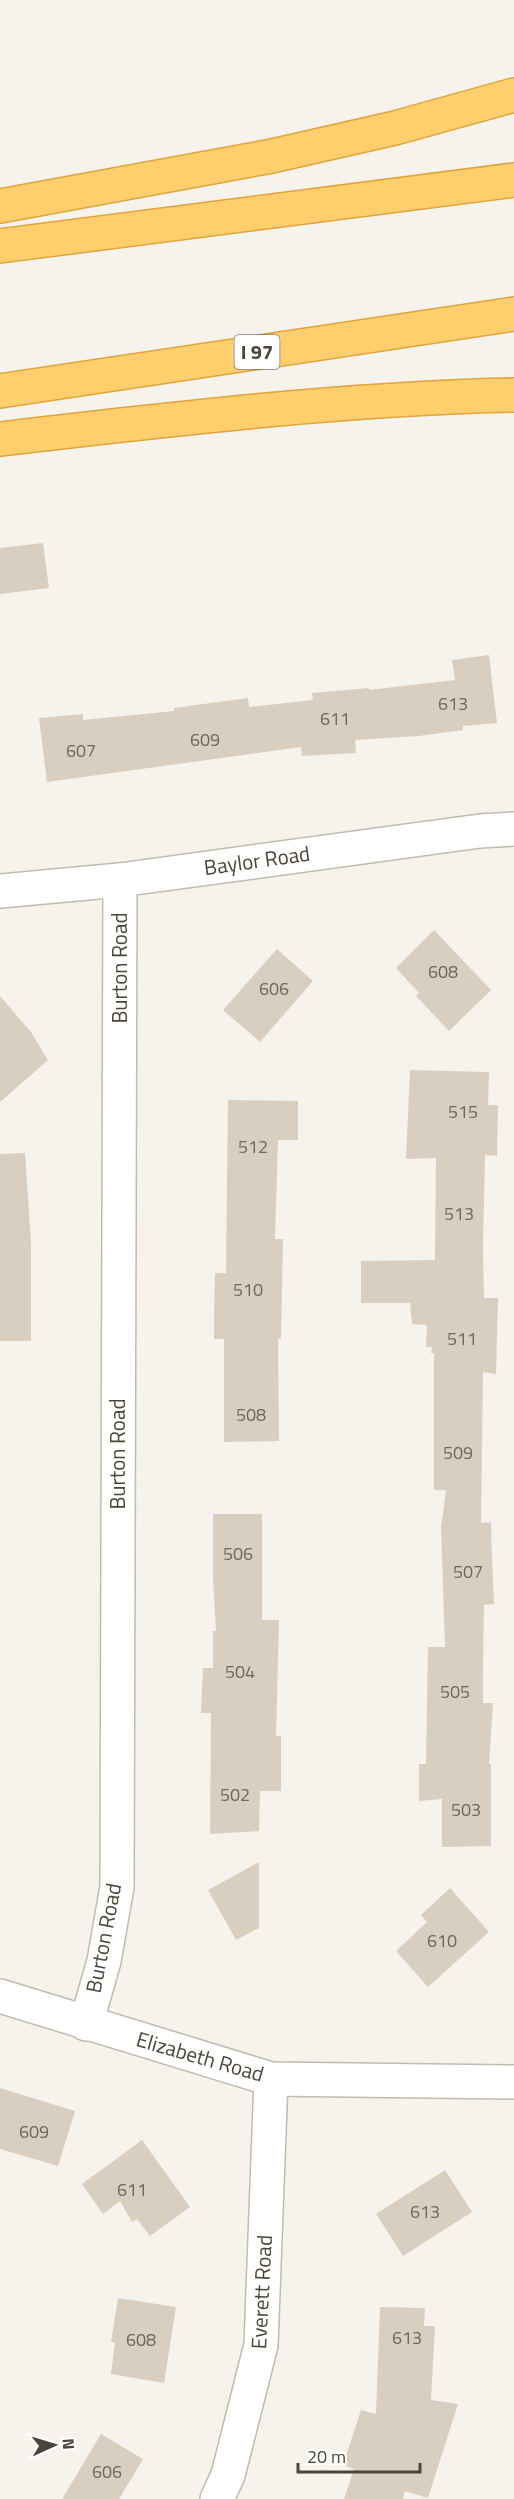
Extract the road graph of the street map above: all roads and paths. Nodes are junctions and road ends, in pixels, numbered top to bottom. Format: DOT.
graph roads {
  1 [pos="514,96"];
  2 [pos="514,180"];
  3 [pos="0,206"];
  4 [pos="0,246"];
  5 [pos="514,314"];
  6 [pos="0,391"];
  7 [pos="514,395"];
  8 [pos="0,439"];
  9 [pos="514,829"];
  10 [pos="120,880"];
  11 [pos="0,891"];
  12 [pos="0,1996"];
  13 [pos="86,2024"];
  14 [pos="271,2079"];
  15 [pos="514,2082"];
  16 [pos="217,2499"];
  1 -- 3 [label="highway"];
  2 -- 4 [label="highway"];
  5 -- 6 [label="highway, I 97"];
  7 -- 8 [label="highway"];
  9 -- 10 [label="street, Baylor Road"];
  10 -- 11 [label="street, Baylor Road"];
  10 -- 13 [label="street, Burton Road"];
  12 -- 13 [label="street, Elizabeth Road"];
  13 -- 14 [label="street, Elizabeth Road"];
  14 -- 15 [label="street, Elizabeth Road"];
  14 -- 16 [label="street, Everett Road"];
}
